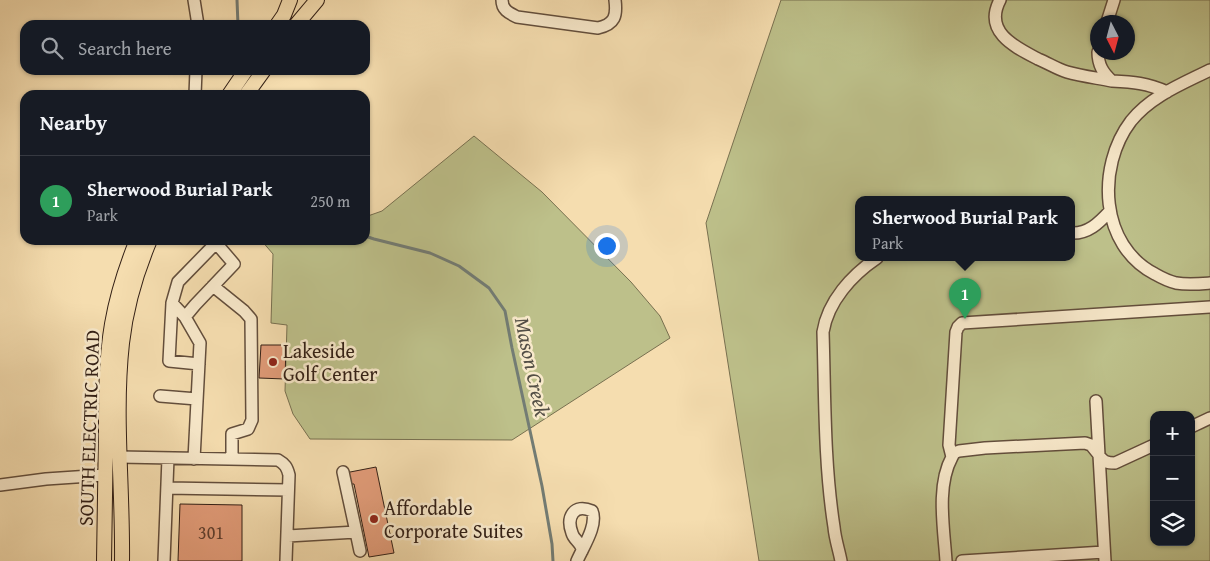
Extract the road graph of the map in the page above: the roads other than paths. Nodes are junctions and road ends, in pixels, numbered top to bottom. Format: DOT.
graph roads {
  1 [pos="194,0"];
  2 [pos="290,0"];
  3 [pos="308,0"];
  4 [pos="317,0"];
  5 [pos="502,0"];
  6 [pos="615,0"];
  7 [pos="1000,0"];
  8 [pos="1114,0"];
  9 [pos="1110,15"];
  10 [pos="197,20"];
  11 [pos="280,20"];
  12 [pos="298,20"];
  13 [pos="300,20"];
  14 [pos="1099,60"];
  15 [pos="1210,70"];
  16 [pos="196,75"];
  17 [pos="243,75"];
  18 [pos="260,75"];
  19 [pos="1112,81"];
  20 [pos="195,90"];
  21 [pos="232,90"];
  22 [pos="250,90"];
  23 [pos="1167,92"];
  24 [pos="1110,211"];
  25 [pos="1075,233"];
  26 [pos="135,245"];
  27 [pos="148,245"];
  28 [pos="213,245"];
  29 [pos="218,245"];
  30 [pos="872,261"];
  31 [pos="1210,284"];
  32 [pos="213,286"];
  33 [pos="172,303"];
  34 [pos="1210,307"];
  35 [pos="185,317"];
  36 [pos="199,364"];
  37 [pos="160,396"];
  38 [pos="197,398"];
  39 [pos="1096,401"];
  40 [pos="1210,418"];
  41 [pos="1195,424"];
  42 [pos="1150,446"];
  43 [pos="1099,455"];
  44 [pos="952,457"];
  45 [pos="120,458"];
  46 [pos="168,458"];
  47 [pos="194,459"];
  48 [pos="232,459"];
  49 [pos="344,472"];
  50 [pos="105,475"];
  51 [pos="0,485"];
  52 [pos="167,488"];
  53 [pos="288,490"];
  54 [pos="356,532"];
  55 [pos="288,536"];
  56 [pos="360,551"];
  57 [pos="1104,557"];
  58 [pos="104,561"];
  59 [pos="122,561"];
  60 [pos="164,561"];
  61 [pos="286,561"];
  62 [pos="841,561"];
  63 [pos="946,561"];
  64 [pos="962,561"];
  1 -- 10 [label="street"];
  2 -- 11 [label="main road"];
  3 -- 12 [label="main road"];
  4 -- 13 [label="main road"];
  5 -- 6 [label="street"];
  7 -- 19 [label="street"];
  8 -- 9 [label="street"];
  14 -- 19 [label="street"];
  15 -- 23 [label="street"];
  16 -- 20 [label="street"];
  17 -- 21 [label="main road"];
  18 -- 22 [label="main road"];
  19 -- 23 [label="street"];
  23 -- 24 [label="street"];
  24 -- 25 [label="street"];
  24 -- 31 [label="street"];
  26 -- 50 [label="main road, SOUTH ELECTRIC ROAD"];
  27 -- 45 [label="main road, SOUTH ELECTRIC ROAD"];
  28 -- 33 [label="street"];
  29 -- 32 [label="street"];
  30 -- 62 [label="street"];
  32 -- 35 [label="street"];
  32 -- 48 [label="street"];
  33 -- 35 [label="street"];
  33 -- 36 [label="street"];
  34 -- 44 [label="street"];
  35 -- 36 [label="street"];
  36 -- 38 [label="street"];
  37 -- 38 [label="street"];
  38 -- 47 [label="street"];
  39 -- 43 [label="street"];
  40 -- 41 [label="street"];
  42 -- 43 [label="street"];
  43 -- 44 [label="street"];
  43 -- 57 [label="street"];
  44 -- 63 [label="street"];
  45 -- 46 [label="street"];
  45 -- 59 [label="main road, SOUTH ELECTRIC ROAD"];
  46 -- 47 [label="street"];
  46 -- 52 [label="street"];
  47 -- 48 [label="street"];
  48 -- 53 [label="street"];
  49 -- 54 [label="street"];
  50 -- 51 [label="street"];
  50 -- 58 [label="main road, SOUTH ELECTRIC ROAD"];
  52 -- 53 [label="street"];
  52 -- 60 [label="street"];
  53 -- 55 [label="street"];
  54 -- 55 [label="street"];
  54 -- 56 [label="street"];
  55 -- 61 [label="street"];
  57 -- 64 [label="street"];
}
